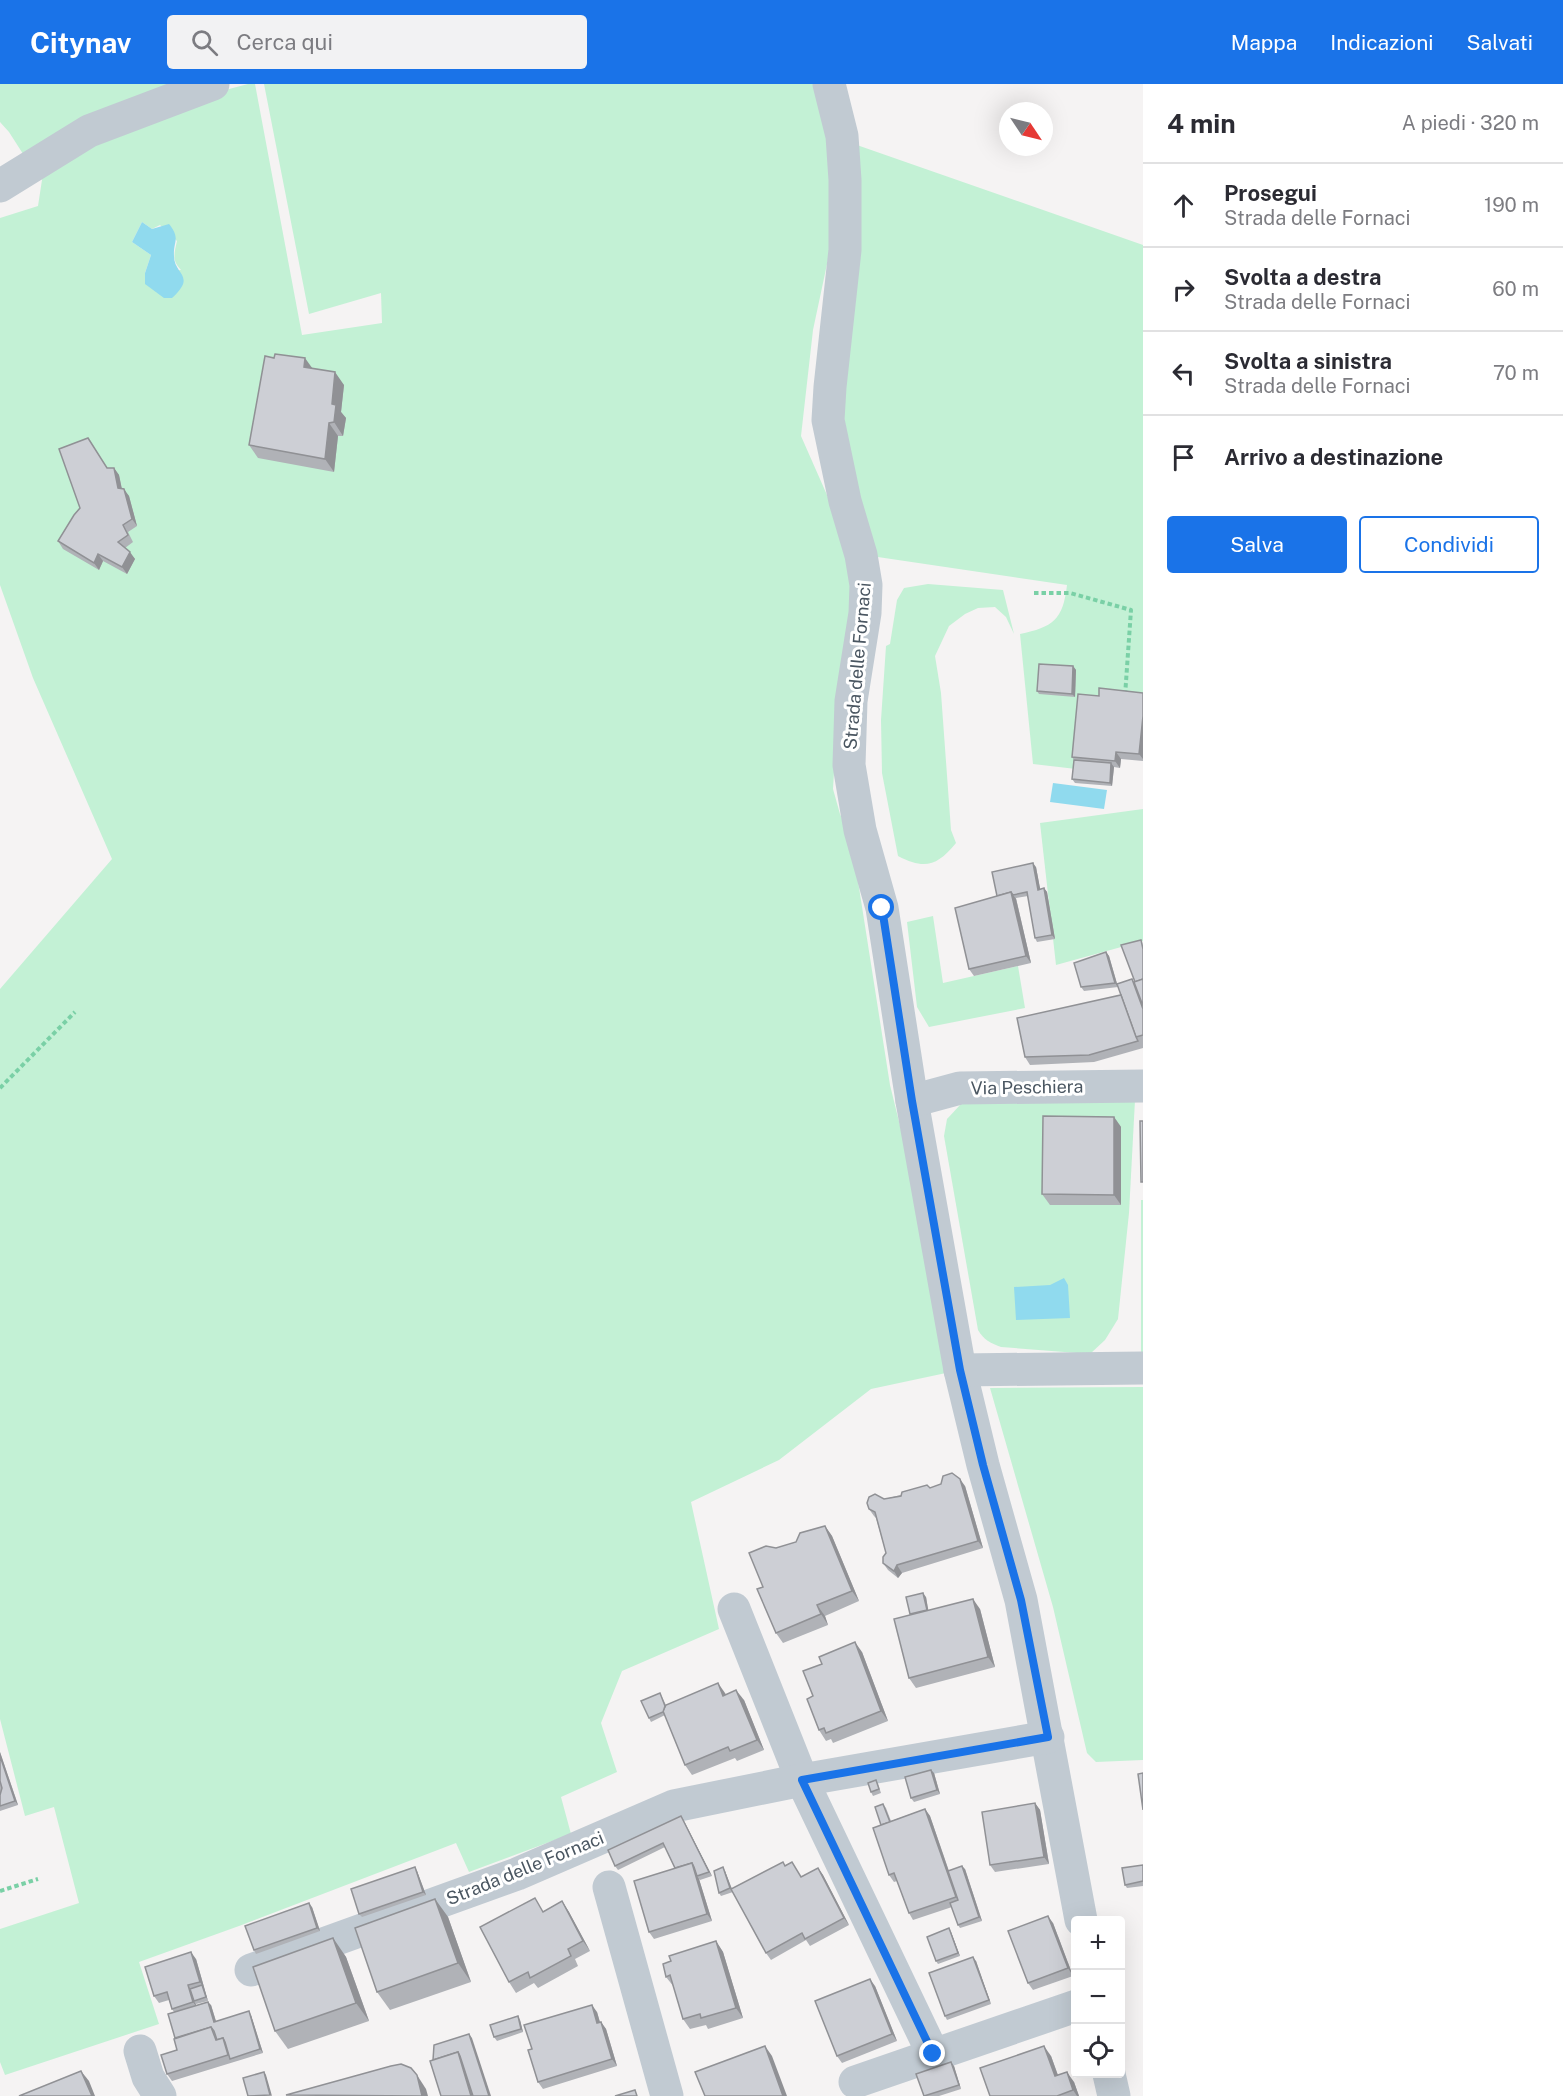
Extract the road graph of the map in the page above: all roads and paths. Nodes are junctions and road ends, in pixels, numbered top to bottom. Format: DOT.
graph roads {
  1 [pos="213,84"];
  2 [pos="829,84"];
  3 [pos="0,186"];
  4 [pos="1034,593"];
  5 [pos="1125,697"];
  6 [pos="75,1012"];
  7 [pos="1143,1086"];
  8 [pos="0,1088"];
  9 [pos="912,1101"];
  10 [pos="1143,1368"];
  11 [pos="960,1370"];
  12 [pos="734,1609"];
  13 [pos="1048,1737"];
  14 [pos="802,1780"];
  15 [pos="38,1879"];
  16 [pos="609,1887"];
  17 [pos="0,1891"];
  18 [pos="1080,1916"];
  19 [pos="251,1970"];
  20 [pos="1071,2008"];
  21 [pos="140,2051"];
  22 [pos="933,2054"];
  23 [pos="1110,2078"];
  24 [pos="855,2082"];
  25 [pos="160,2096"];
  26 [pos="667,2096"];
  27 [pos="1114,2096"];
  1 -- 3 [label="street"];
  2 -- 9 [label="street, Strada delle Fornaci"];
  4 -- 5 [label="path"];
  6 -- 8 [label="path"];
  7 -- 9 [label="street, Via Peschiera"];
  9 -- 11 [label="street, Strada delle Fornaci"];
  10 -- 11 [label="street"];
  11 -- 13 [label="street, Strada delle Fornaci"];
  12 -- 14 [label="street"];
  13 -- 14 [label="street, Strada delle Fornaci"];
  13 -- 18 [label="street, Strada delle Fornaci"];
  14 -- 19 [label="street, Strada delle Fornaci"];
  14 -- 22 [label="street"];
  15 -- 17 [label="path"];
  16 -- 26 [label="street"];
  20 -- 22 [label="street"];
  21 -- 25 [label="street"];
  22 -- 24 [label="street"];
  23 -- 27 [label="street"];
}
